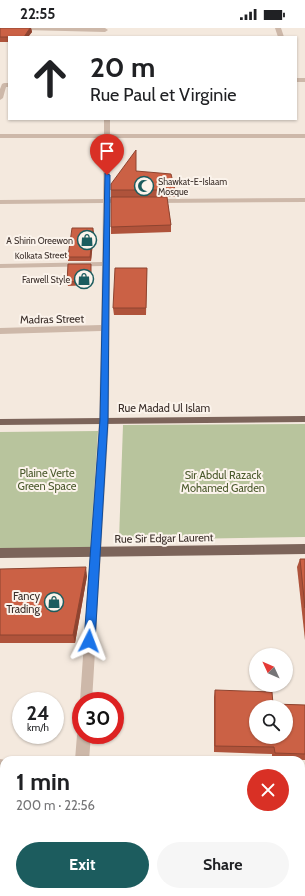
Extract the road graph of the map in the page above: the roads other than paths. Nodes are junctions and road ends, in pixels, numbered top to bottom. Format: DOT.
graph roads {
  1 [pos="25,28"];
  2 [pos="105,29"];
  3 [pos="7,85"];
  4 [pos="0,98"];
  5 [pos="107,120"];
  6 [pos="107,135"];
  7 [pos="0,136"];
  8 [pos="305,136"];
  9 [pos="305,200"];
  10 [pos="107,201"];
  11 [pos="122,201"];
  12 [pos="146,201"];
  13 [pos="0,202"];
  14 [pos="106,264"];
  15 [pos="0,266"];
  16 [pos="105,328"];
  17 [pos="0,331"];
  18 [pos="305,419"];
  19 [pos="104,420"];
  20 [pos="0,422"];
  21 [pos="305,549"];
  22 [pos="94,552"];
  23 [pos="0,553"];
  24 [pos="86,692"];
  25 [pos="83,744"];
  26 [pos="82,756"];
  1 -- 2 [label="street"];
  3 -- 4 [label="street"];
  5 -- 6 [label="street"];
  6 -- 7 [label="street"];
  6 -- 8 [label="street"];
  6 -- 10 [label="street"];
  9 -- 12 [label="street"];
  10 -- 11 [label="street"];
  10 -- 13 [label="street"];
  10 -- 14 [label="street"];
  14 -- 15 [label="street, Kolkata Street"];
  14 -- 16 [label="street"];
  16 -- 17 [label="street, Madras Street"];
  16 -- 19 [label="street"];
  18 -- 19 [label="main road, Rue Madad Ul Islam"];
  19 -- 20 [label="main road, Rue Madad Ul Islam"];
  19 -- 22 [label="street"];
  21 -- 22 [label="main road, Rue Sir Edgar Laurent"];
  22 -- 23 [label="main road, Rue Sir Edgar Laurent"];
  22 -- 24 [label="street"];
  25 -- 26 [label="street"];
}
